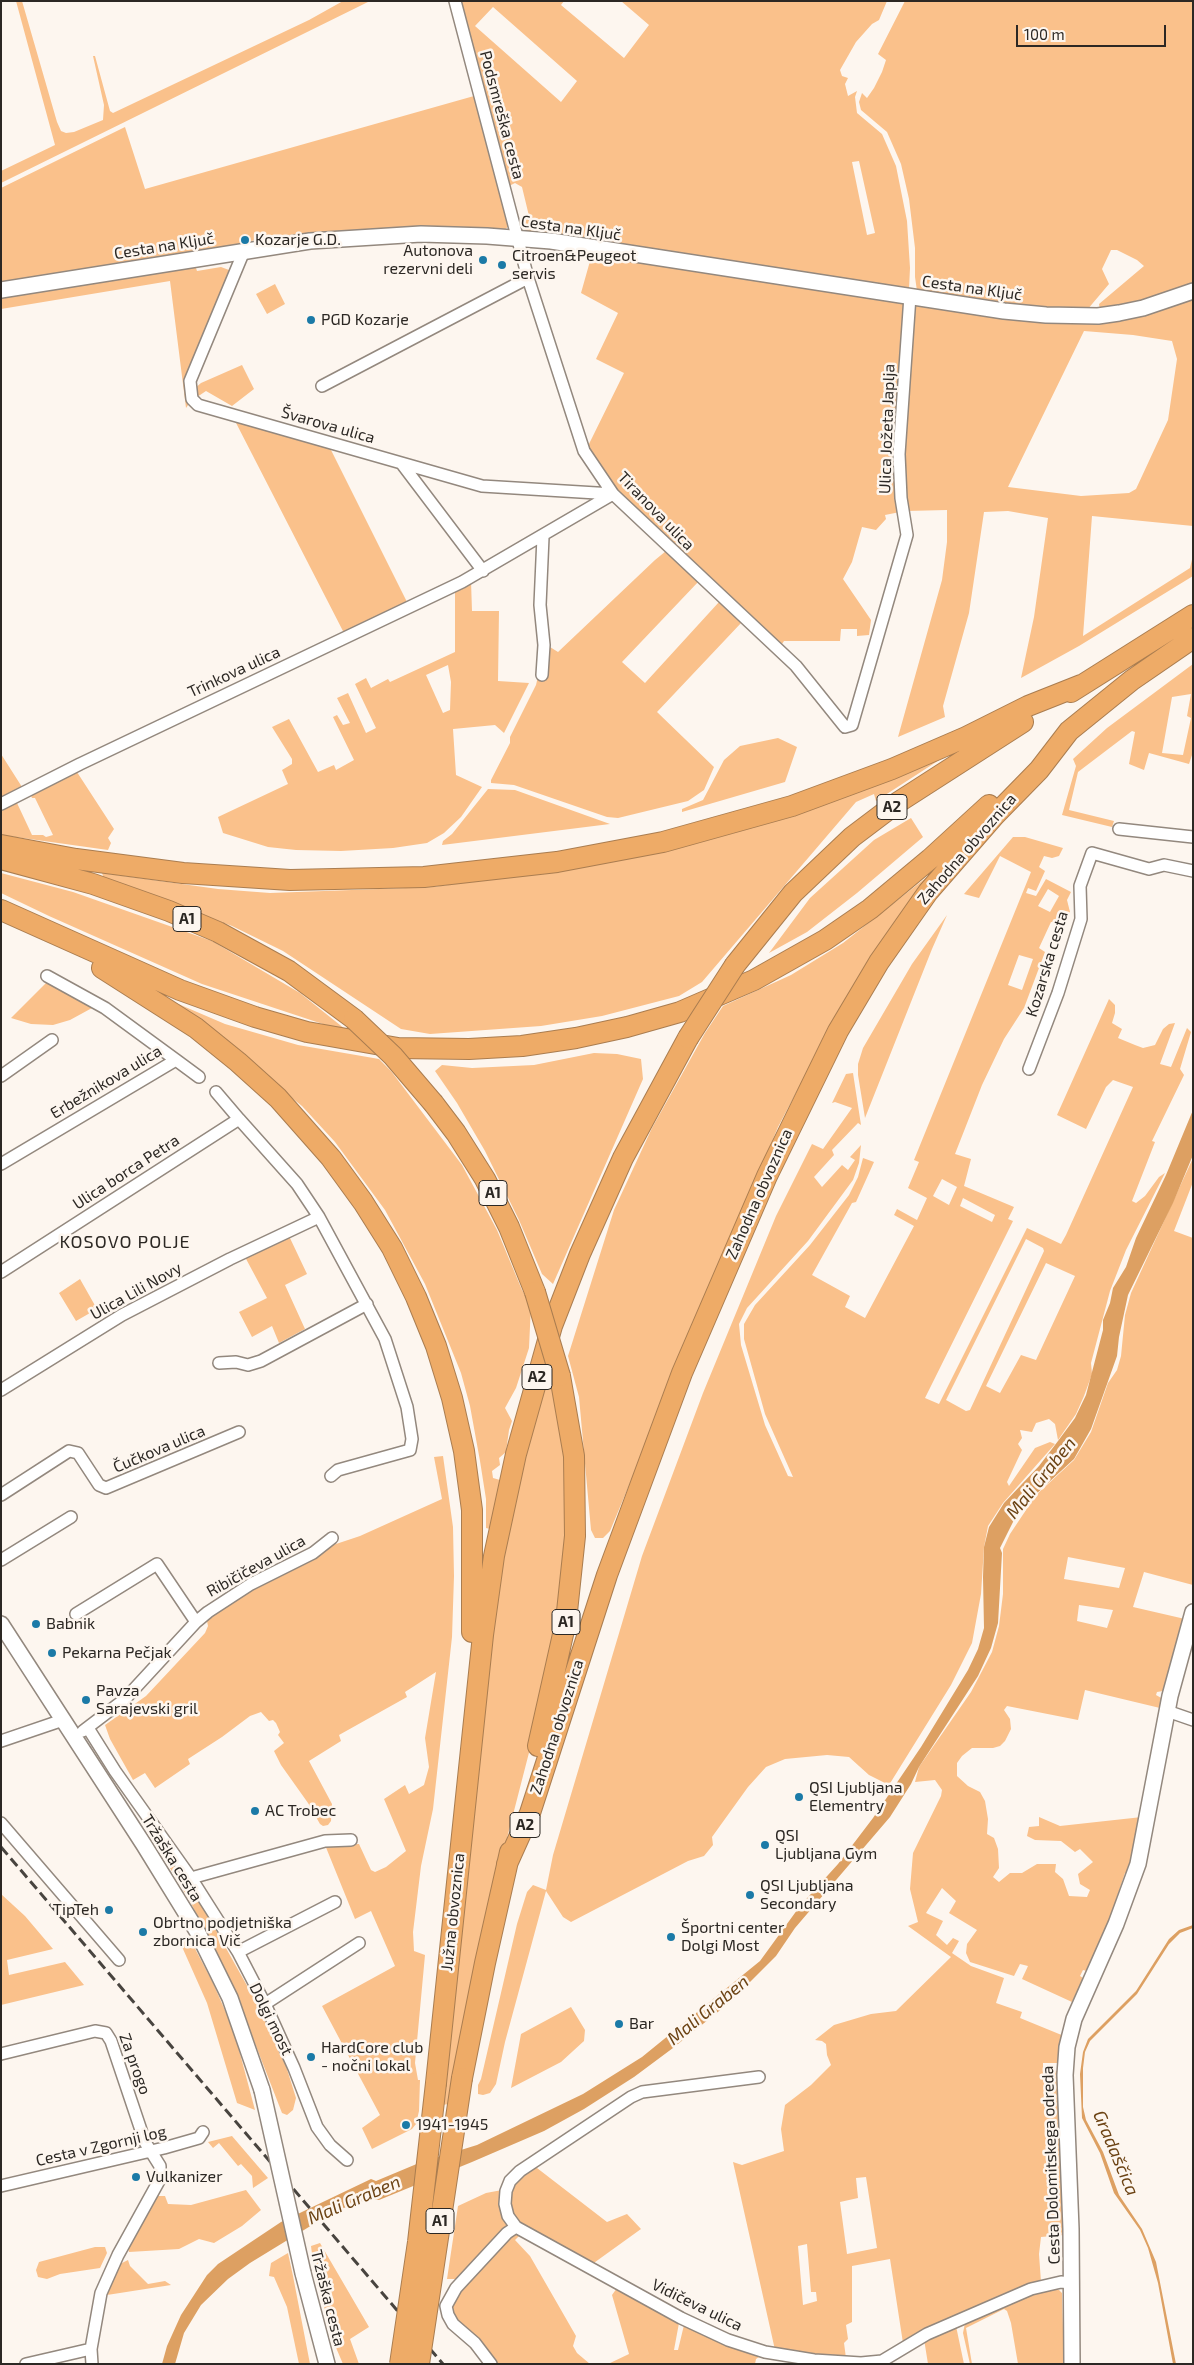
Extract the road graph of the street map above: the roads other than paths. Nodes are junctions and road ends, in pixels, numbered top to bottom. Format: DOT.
graph roads {
  1 [pos="455,1"];
  2 [pos="518,238"];
  3 [pos="244,252"];
  4 [pos="528,278"];
  5 [pos="1,290"];
  6 [pos="1193,291"];
  7 [pos="910,296"];
  8 [pos="322,386"];
  9 [pos="402,464"];
  10 [pos="613,494"];
  11 [pos="543,537"];
  12 [pos="483,572"];
  13 [pos="1193,615"];
  14 [pos="1193,638"];
  15 [pos="542,675"];
  16 [pos="1081,685"];
  17 [pos="844,728"];
  18 [pos="1069,731"];
  19 [pos="1,804"];
  20 [pos="1119,829"];
  21 [pos="1193,837"];
  22 [pos="1,846"];
  23 [pos="1,859"];
  24 [pos="1193,871"];
  25 [pos="1,910"];
  26 [pos="49,932"];
  27 [pos="47,976"];
  28 [pos="52,1040"];
  29 [pos="176,1060"];
  30 [pos="1029,1069"];
  31 [pos="1,1076"];
  32 [pos="199,1077"];
  33 [pos="216,1092"];
  34 [pos="239,1119"];
  35 [pos="1,1164"];
  36 [pos="318,1217"];
  37 [pos="1,1272"];
  38 [pos="367,1304"];
  39 [pos="219,1363"];
  40 [pos="1,1390"];
  41 [pos="240,1432"];
  42 [pos="331,1476"];
  43 [pos="1,1495"];
  44 [pos="71,1517"];
  45 [pos="332,1538"];
  46 [pos="1,1560"];
  47 [pos="76,1614"];
  48 [pos="1192,1615"];
  49 [pos="196,1622"];
  50 [pos="1,1624"];
  51 [pos="1167,1711"];
  52 [pos="63,1720"];
  53 [pos="1193,1720"];
  54 [pos="88,1728"];
  55 [pos="74,1736"];
  56 [pos="1,1742"];
  57 [pos="471,1742"];
  58 [pos="1,1823"];
  59 [pos="351,1840"];
  60 [pos="507,1864"];
  61 [pos="191,1878"];
  62 [pos="335,1902"];
  63 [pos="358,1943"];
  64 [pos="238,1952"];
  65 [pos="119,1960"];
  66 [pos="265,2004"];
  67 [pos="1,2054"];
  68 [pos="759,2077"];
  69 [pos="204,2132"];
  70 [pos="151,2151"];
  71 [pos="347,2160"];
  72 [pos="1,2186"];
  73 [pos="516,2227"];
  74 [pos="1071,2283"];
  75 [pos="91,2349"];
  76 [pos="26,2364"];
  77 [pos="92,2364"];
  78 [pos="327,2364"];
  79 [pos="400,2364"];
  80 [pos="419,2364"];
  81 [pos="491,2364"];
  82 [pos="1072,2364"];
  1 -- 2 [label="street, Podsmreška cesta"];
  2 -- 3 [label="street, Cesta na Ključ"];
  2 -- 4 [label="street, Tiranova ulica"];
  2 -- 7 [label="street, Cesta na Ključ"];
  3 -- 5 [label="street, Cesta na Ključ"];
  3 -- 9 [label="street, Švarova ulica"];
  4 -- 8 [label="street"];
  4 -- 10 [label="street, Tiranova ulica"];
  6 -- 7 [label="street, Cesta na Ključ"];
  7 -- 17 [label="street, Ulica Jožeta Japlja"];
  9 -- 10 [label="street, Švarova ulica"];
  9 -- 12 [label="street"];
  10 -- 11 [label="street, Trinkova ulica"];
  10 -- 17 [label="street, Tiranova ulica"];
  11 -- 12 [label="street, Trinkova ulica"];
  11 -- 15 [label="street"];
  12 -- 19 [label="street, Trinkova ulica"];
  13 -- 16 [label="highway, A2"];
  14 -- 18 [label="highway, Zahodna obvoznica / A2"];
  16 -- 22 [label="highway"];
  16 -- 57 [label="highway, A2, bridge"];
  18 -- 26 [label="highway"];
  18 -- 60 [label="highway, Zahodna obvoznica / A2"];
  20 -- 21 [label="street"];
  23 -- 60 [label="highway, A1, bridge"];
  24 -- 30 [label="street, Kozarska cesta"];
  25 -- 26 [label="highway, A1"];
  26 -- 57 [label="highway, A1"];
  27 -- 29 [label="street, Erbežnikova ulica"];
  28 -- 31 [label="street"];
  29 -- 32 [label="street"];
  29 -- 35 [label="street, Erbežnikova ulica"];
  33 -- 34 [label="street"];
  34 -- 36 [label="street"];
  34 -- 37 [label="street, Ulica borca Petra"];
  36 -- 38 [label="street"];
  36 -- 40 [label="street, Ulica Lili Novy"];
  38 -- 39 [label="street"];
  38 -- 42 [label="street"];
  41 -- 43 [label="street, Čučkova ulica"];
  44 -- 46 [label="street"];
  45 -- 49 [label="street, Ribičičeva ulica"];
  47 -- 49 [label="street"];
  48 -- 51 [label="street, Cesta Dolomitskega odreda"];
  49 -- 54 [label="street, Ribičičeva ulica"];
  50 -- 52 [label="street, Tržaška cesta"];
  51 -- 53 [label="street"];
  51 -- 74 [label="street, Cesta Dolomitskega odreda"];
  52 -- 55 [label="street, Tržaška cesta"];
  52 -- 56 [label="street"];
  54 -- 55 [label="street, Ribičičeva ulica"];
  54 -- 61 [label="street, Dolgi most"];
  55 -- 78 [label="street, Tržaška cesta, bridge"];
  57 -- 79 [label="highway, Južna obvoznica / A1, bridge"];
  58 -- 65 [label="street"];
  59 -- 61 [label="street"];
  60 -- 80 [label="highway, A1, bridge"];
  61 -- 64 [label="street, Dolgi most"];
  62 -- 64 [label="street"];
  63 -- 66 [label="street"];
  64 -- 66 [label="street, Dolgi most"];
  66 -- 71 [label="street, Dolgi most"];
  67 -- 70 [label="street, Za progo"];
  68 -- 73 [label="street"];
  69 -- 70 [label="street, Cesta v Zgornji log"];
  70 -- 72 [label="street, Cesta v Zgornji log"];
  70 -- 75 [label="street"];
  73 -- 74 [label="street, Vidičeva ulica"];
  73 -- 81 [label="street"];
  74 -- 82 [label="street, Cesta Dolomitskega odreda"];
  75 -- 76 [label="street"];
  75 -- 77 [label="street"];
}
